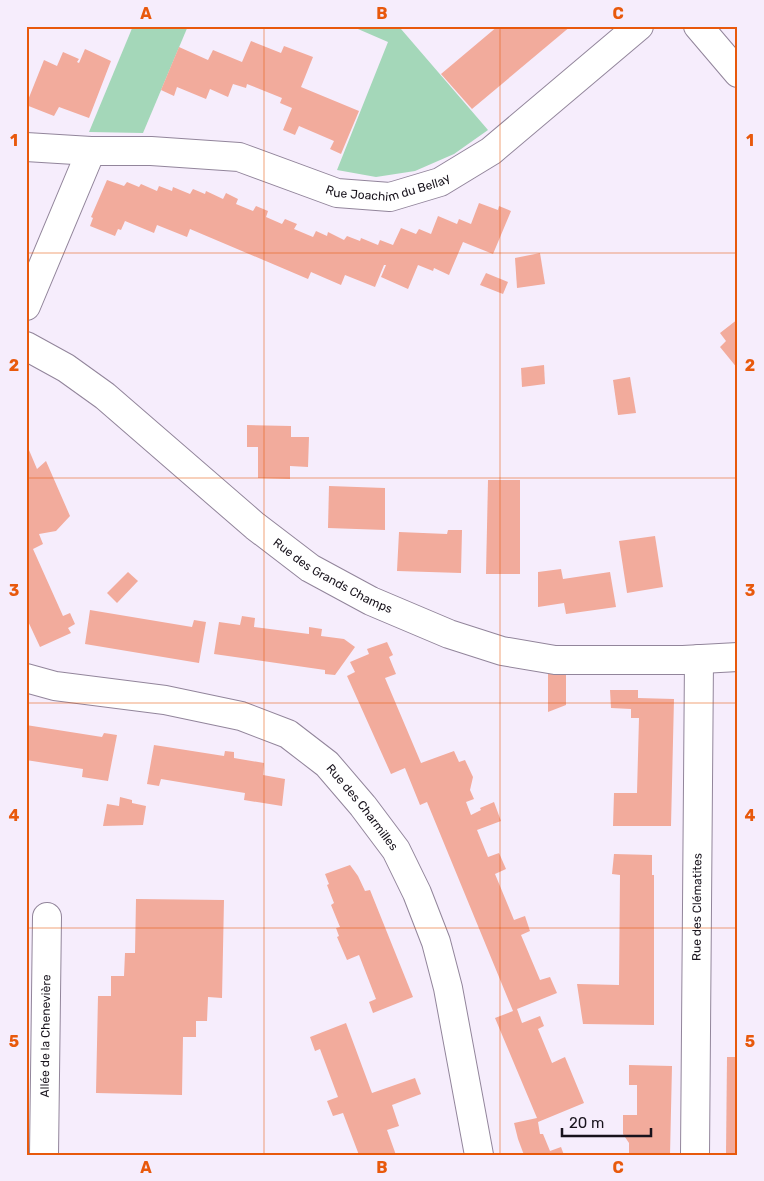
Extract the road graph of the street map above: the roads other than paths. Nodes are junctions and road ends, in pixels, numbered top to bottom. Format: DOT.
graph roads {
  1 [pos="639,26"];
  2 [pos="698,26"];
  3 [pos="738,73"];
  4 [pos="26,147"];
  5 [pos="91,151"];
  6 [pos="26,306"];
  7 [pos="26,346"];
  8 [pos="738,657"];
  9 [pos="699,659"];
  10 [pos="26,678"];
  11 [pos="47,917"];
  12 [pos="44,1155"];
  13 [pos="479,1155"];
  14 [pos="695,1155"];
  1 -- 5 [label="street, Rue Joachim du Bellay"];
  2 -- 3 [label="street"];
  4 -- 5 [label="street, Rue Joachim du Bellay"];
  5 -- 6 [label="street"];
  7 -- 9 [label="street, Rue des Grands Champs"];
  8 -- 9 [label="street, Rue des Grands Champs"];
  9 -- 14 [label="street, Rue des Clématites"];
  10 -- 13 [label="street, Rue des Charmilles"];
  11 -- 12 [label="street, Allée de la Chenevière"];
}
